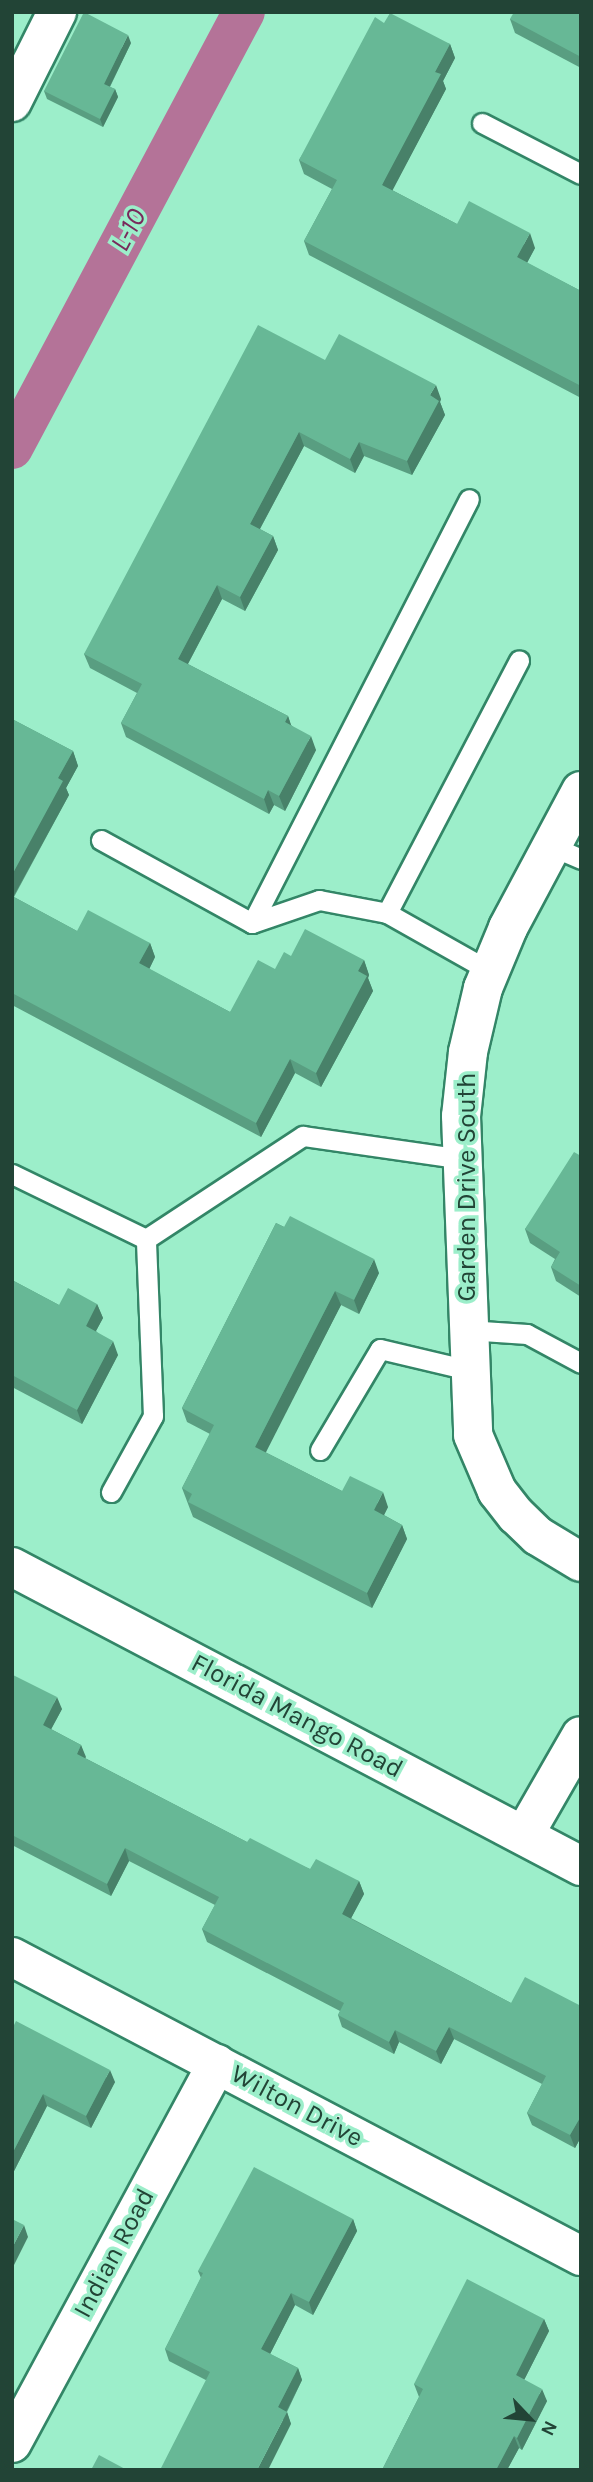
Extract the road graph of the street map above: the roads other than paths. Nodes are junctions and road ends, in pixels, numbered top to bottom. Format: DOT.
graph roads {
  1 [pos="57,12"];
  2 [pos="12,102"];
  3 [pos="482,123"];
  4 [pos="581,174"];
  5 [pos="469,499"];
  6 [pos="519,660"];
  7 [pos="581,792"];
  8 [pos="101,840"];
  9 [pos="566,852"];
  10 [pos="387,913"];
  11 [pos="251,923"];
  12 [pos="491,971"];
  13 [pos="463,1159"];
  14 [pos="12,1174"];
  15 [pos="146,1239"];
  16 [pos="467,1330"];
  17 [pos="581,1363"];
  18 [pos="468,1370"];
  19 [pos="320,1450"];
  20 [pos="111,1492"];
  21 [pos="581,1562"];
  22 [pos="12,1567"];
  23 [pos="581,1736"];
  24 [pos="524,1835"];
  25 [pos="581,1866"];
  26 [pos="12,1957"];
  27 [pos="217,2064"];
  28 [pos="581,2256"];
  29 [pos="12,2443"];
  1 -- 2 [label="street"];
  3 -- 4 [label="lane"];
  5 -- 11 [label="lane"];
  6 -- 10 [label="lane"];
  7 -- 9 [label="street, Garden Drive South"];
  8 -- 11 [label="lane"];
  9 -- 12 [label="street, Garden Drive South"];
  10 -- 11 [label="lane"];
  10 -- 12 [label="lane"];
  12 -- 13 [label="street, Garden Drive South"];
  13 -- 15 [label="lane"];
  13 -- 16 [label="street, Garden Drive South"];
  14 -- 15 [label="lane"];
  15 -- 20 [label="lane"];
  16 -- 17 [label="lane"];
  16 -- 18 [label="street, Garden Drive South"];
  18 -- 19 [label="lane"];
  18 -- 21 [label="street, Garden Drive South"];
  22 -- 24 [label="street, Florida Mango Road"];
  23 -- 24 [label="street"];
  24 -- 25 [label="street, Florida Mango Road"];
  26 -- 27 [label="street, Wilton Drive"];
  27 -- 28 [label="street, Wilton Drive"];
  27 -- 29 [label="street, Indian Road"];
}
